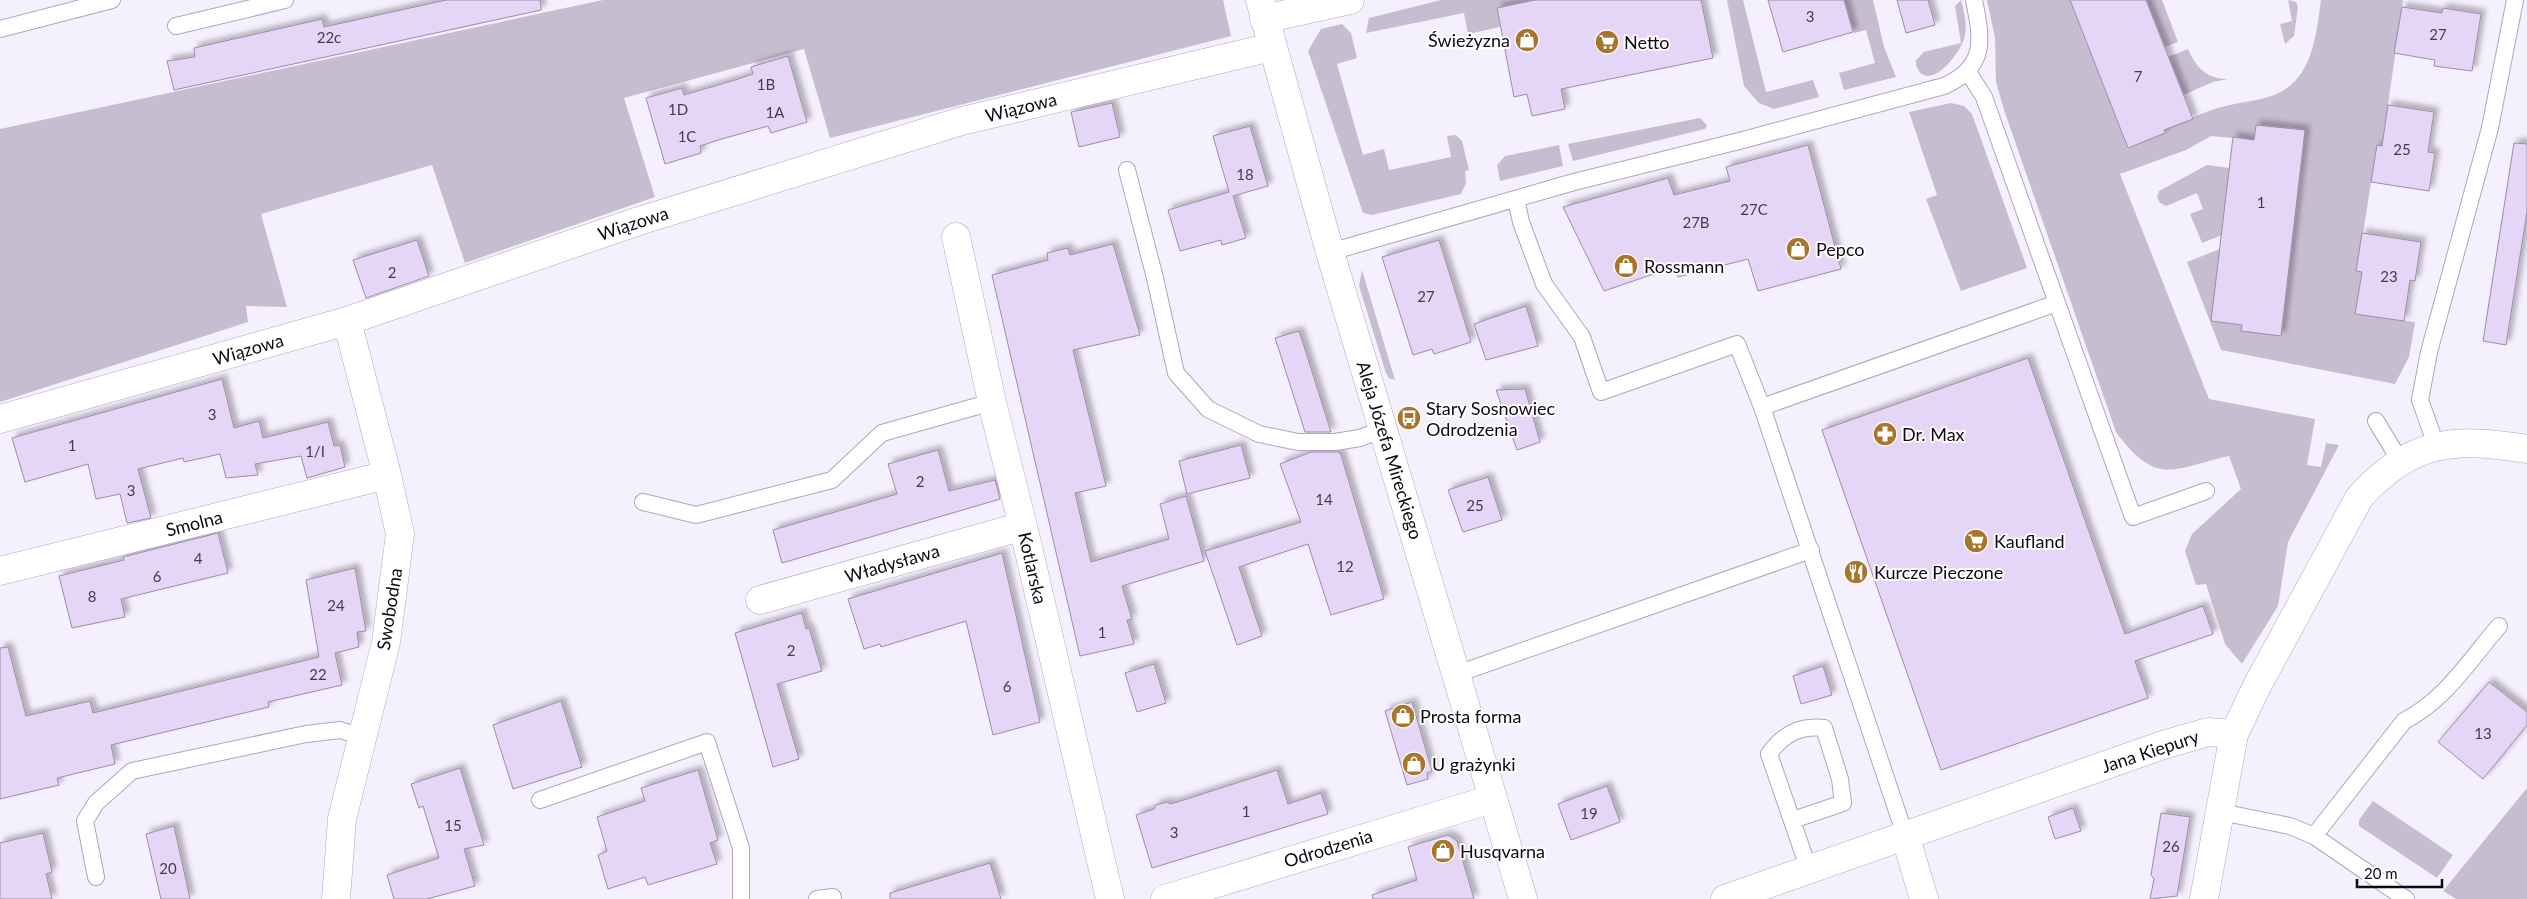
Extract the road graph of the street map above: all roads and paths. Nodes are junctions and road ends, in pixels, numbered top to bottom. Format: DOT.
graph roads {
  1 [pos="112,0"];
  2 [pos="286,0"];
  3 [pos="1350,0"];
  4 [pos="1974,0"];
  5 [pos="2515,0"];
  6 [pos="1262,10"];
  7 [pos="176,26"];
  8 [pos="0,29"];
  9 [pos="1271,47"];
  10 [pos="1968,72"];
  11 [pos="1127,170"];
  12 [pos="1516,199"];
  13 [pos="956,237"];
  14 [pos="1330,252"];
  15 [pos="2057,303"];
  16 [pos="347,321"];
  17 [pos="992,402"];
  18 [pos="1762,407"];
  19 [pos="0,419"];
  20 [pos="2376,421"];
  21 [pos="1384,429"];
  22 [pos="2436,445"];
  23 [pos="2527,449"];
  24 [pos="2400,461"];
  25 [pos="387,475"];
  26 [pos="2206,490"];
  27 [pos="643,502"];
  28 [pos="1023,526"];
  29 [pos="1811,550"];
  30 [pos="0,571"];
  31 [pos="760,600"];
  32 [pos="2499,626"];
  33 [pos="1457,674"];
  34 [pos="2234,734"];
  35 [pos="362,737"];
  36 [pos="1492,799"];
  37 [pos="540,800"];
  38 [pos="2221,812"];
  39 [pos="1793,820"];
  40 [pos="1906,835"];
  41 [pos="2314,836"];
  42 [pos="1809,870"];
  43 [pos="96,877"];
  44 [pos="336,899"];
  45 [pos="741,899"];
  46 [pos="1110,899"];
  47 [pos="1164,899"];
  48 [pos="1523,899"];
  49 [pos="1725,899"];
  50 [pos="1924,899"];
  51 [pos="2204,899"];
  52 [pos="2406,899"];
  1 -- 8 [label="lane"];
  2 -- 7 [label="lane"];
  3 -- 6 [label="street"];
  4 -- 10 [label="lane"];
  5 -- 22 [label="lane"];
  6 -- 9 [label="street, Aleja Józefa Mireckiego"];
  9 -- 14 [label="street, Aleja Józefa Mireckiego"];
  9 -- 16 [label="street, Wiązowa"];
  10 -- 12 [label="lane"];
  10 -- 15 [label="lane"];
  11 -- 21 [label="lane"];
  12 -- 14 [label="lane"];
  12 -- 18 [label="lane"];
  13 -- 17 [label="street, Kotlarska"];
  14 -- 21 [label="street, Aleja Józefa Mireckiego"];
  15 -- 18 [label="lane"];
  15 -- 26 [label="lane"];
  16 -- 19 [label="street, Wiązowa"];
  16 -- 25 [label="street, Swobodna"];
  17 -- 27 [label="lane"];
  17 -- 28 [label="street, Kotlarska"];
  18 -- 29 [label="lane"];
  20 -- 24 [label="lane"];
  21 -- 33 [label="street, Aleja Józefa Mireckiego"];
  22 -- 23 [label="street"];
  22 -- 24 [label="street"];
  24 -- 34 [label="street"];
  25 -- 30 [label="street, Smolna"];
  25 -- 35 [label="street, Swobodna"];
  28 -- 31 [label="street, Władysława"];
  28 -- 46 [label="street, Kotlarska"];
  29 -- 33 [label="lane"];
  29 -- 40 [label="lane"];
  32 -- 41 [label="lane"];
  33 -- 36 [label="street, Aleja Józefa Mireckiego"];
  34 -- 38 [label="street"];
  34 -- 40 [label="street, Jana Kiepury"];
  35 -- 43 [label="lane"];
  35 -- 44 [label="street, Swobodna"];
  36 -- 47 [label="street, Odrodzenia"];
  36 -- 48 [label="street, Aleja Józefa Mireckiego"];
  37 -- 45 [label="lane"];
  38 -- 41 [label="lane"];
  38 -- 51 [label="street"];
  39 -- 39 [label="lane"];
  39 -- 42 [label="lane"];
  40 -- 42 [label="street, Jana Kiepury"];
  40 -- 50 [label="street"];
  41 -- 52 [label="lane"];
  42 -- 49 [label="street, Jana Kiepury"];
}
